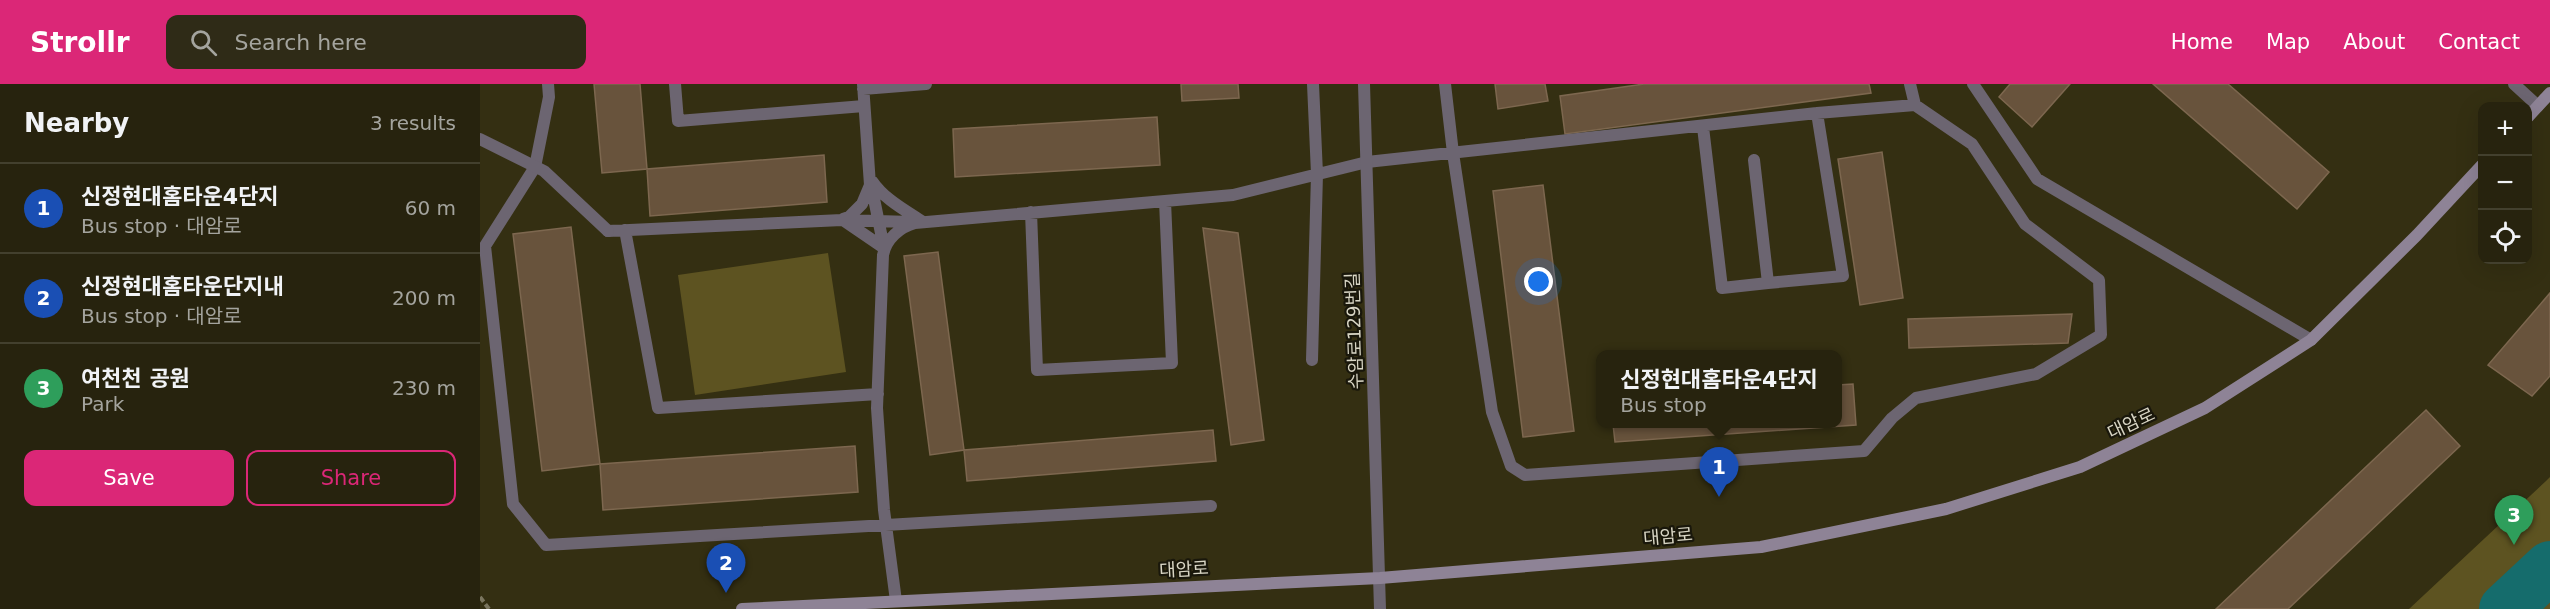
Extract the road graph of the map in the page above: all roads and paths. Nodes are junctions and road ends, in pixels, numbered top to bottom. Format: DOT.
graph roads {
  1 [pos="548,84"];
  2 [pos="675,84"];
  3 [pos="926,84"];
  4 [pos="1313,84"];
  5 [pos="1364,84"];
  6 [pos="1445,84"];
  7 [pos="1910,84"];
  8 [pos="1973,84"];
  9 [pos="2514,84"];
  10 [pos="863,87"];
  11 [pos="2550,93"];
  12 [pos="1915,105"];
  13 [pos="864,106"];
  14 [pos="2538,106"];
  15 [pos="1817,113"];
  16 [pos="2532,113"];
  17 [pos="1703,127"];
  18 [pos="480,139"];
  19 [pos="1453,153"];
  20 [pos="1754,160"];
  21 [pos="1367,162"];
  22 [pos="535,167"];
  23 [pos="2478,169"];
  24 [pos="1317,174"];
  25 [pos="870,177"];
  26 [pos="1165,201"];
  27 [pos="1031,212"];
  28 [pos="842,220"];
  29 [pos="879,221"];
  30 [pos="923,222"];
  31 [pos="626,230"];
  32 [pos="884,248"];
  33 [pos="1768,283"];
  34 [pos="2311,340"];
  35 [pos="1312,360"];
  36 [pos="878,394"];
  37 [pos="1211,506"];
  38 [pos="886,526"];
  39 [pos="1380,578"];
  40 [pos="480,597"];
  41 [pos="896,601"];
  42 [pos="489,609"];
  43 [pos="742,609"];
  44 [pos="1380,609"];
  1 -- 22 [label="street"];
  2 -- 13 [label="street"];
  3 -- 10 [label="street"];
  4 -- 24 [label="street"];
  5 -- 21 [label="street, 수암로129번길"];
  6 -- 19 [label="street"];
  7 -- 12 [label="street"];
  8 -- 34 [label="street"];
  9 -- 14 [label="street"];
  10 -- 13 [label="street"];
  11 -- 14 [label="street"];
  12 -- 15 [label="street"];
  12 -- 19 [label="street"];
  13 -- 25 [label="street"];
  14 -- 16 [label="street"];
  15 -- 17 [label="street"];
  15 -- 33 [label="street"];
  17 -- 19 [label="street"];
  17 -- 33 [label="street"];
  18 -- 22 [label="street"];
  19 -- 21 [label="street"];
  20 -- 33 [label="street"];
  21 -- 24 [label="street"];
  21 -- 39 [label="street, 수암로129번길"];
  22 -- 31 [label="street"];
  22 -- 38 [label="street"];
  23 -- 34 [label="street, 대암로"];
  24 -- 26 [label="street"];
  24 -- 35 [label="street"];
  25 -- 28 [label="street"];
  25 -- 29 [label="street"];
  25 -- 30 [label="street"];
  26 -- 27 [label="street"];
  26 -- 27 [label="street"];
  27 -- 30 [label="street"];
  28 -- 29 [label="street"];
  28 -- 31 [label="street"];
  28 -- 32 [label="street"];
  29 -- 30 [label="street"];
  29 -- 32 [label="street"];
  30 -- 32 [label="street"];
  31 -- 36 [label="street"];
  32 -- 36 [label="street"];
  34 -- 39 [label="street, 대암로"];
  36 -- 38 [label="street"];
  37 -- 38 [label="street"];
  38 -- 41 [label="street"];
  39 -- 41 [label="street, 대암로"];
  39 -- 44 [label="street, 수암로129번길"];
  40 -- 42 [label="path"];
  41 -- 43 [label="street, 대암로"];
}
